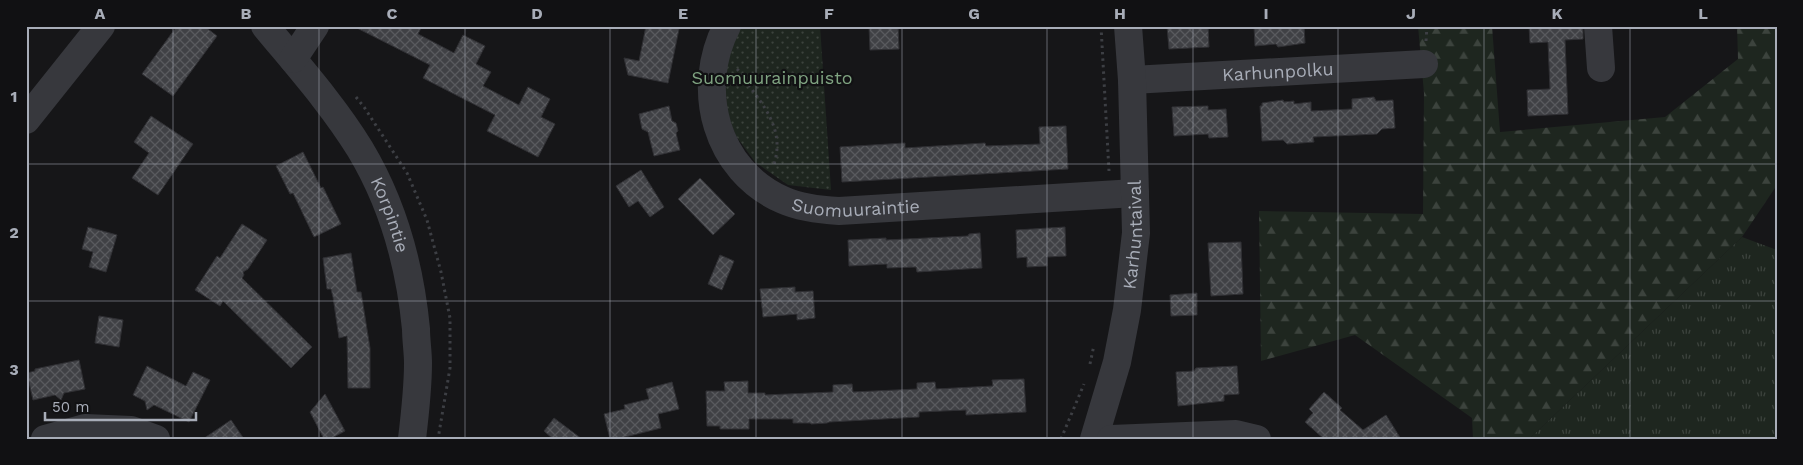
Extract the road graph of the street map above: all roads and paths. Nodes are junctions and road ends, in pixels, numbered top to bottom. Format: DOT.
graph roads {
  1 [pos="101,26"];
  2 [pos="265,26"];
  3 [pos="315,26"];
  4 [pos="727,26"];
  5 [pos="1101,26"];
  6 [pos="1128,26"];
  7 [pos="1598,26"];
  8 [pos="715,56"];
  9 [pos="292,59"];
  10 [pos="1424,64"];
  11 [pos="1601,68"];
  12 [pos="1132,80"];
  13 [pos="26,120"];
  14 [pos="766,190"];
  15 [pos="1122,194"];
  16 [pos="1095,341"];
  17 [pos="1089,368"];
  18 [pos="1086,377"];
  19 [pos="45,439"];
  20 [pos="156,439"];
  21 [pos="412,439"];
  22 [pos="1061,439"];
  23 [pos="1094,439"];
  24 [pos="1110,439"];
  25 [pos="1257,439"];
  1 -- 13 [label="street"];
  2 -- 9 [label="street, Korpintie"];
  3 -- 9 [label="street"];
  4 -- 8 [label="street, Suomuuraintie"];
  5 -- 15 [label="path"];
  6 -- 12 [label="street, Karhuntaival"];
  7 -- 11 [label="street"];
  8 -- 14 [label="street, Suomuuraintie"];
  8 -- 14 [label="path"];
  9 -- 21 [label="street, Korpintie"];
  10 -- 12 [label="street, Karhunpolku"];
  12 -- 15 [label="street, Karhuntaival"];
  14 -- 15 [label="street, Suomuuraintie"];
  15 -- 23 [label="street, Karhuntaival"];
  16 -- 17 [label="path"];
  18 -- 22 [label="path"];
  19 -- 20 [label="street"];
  24 -- 25 [label="street"];
}
